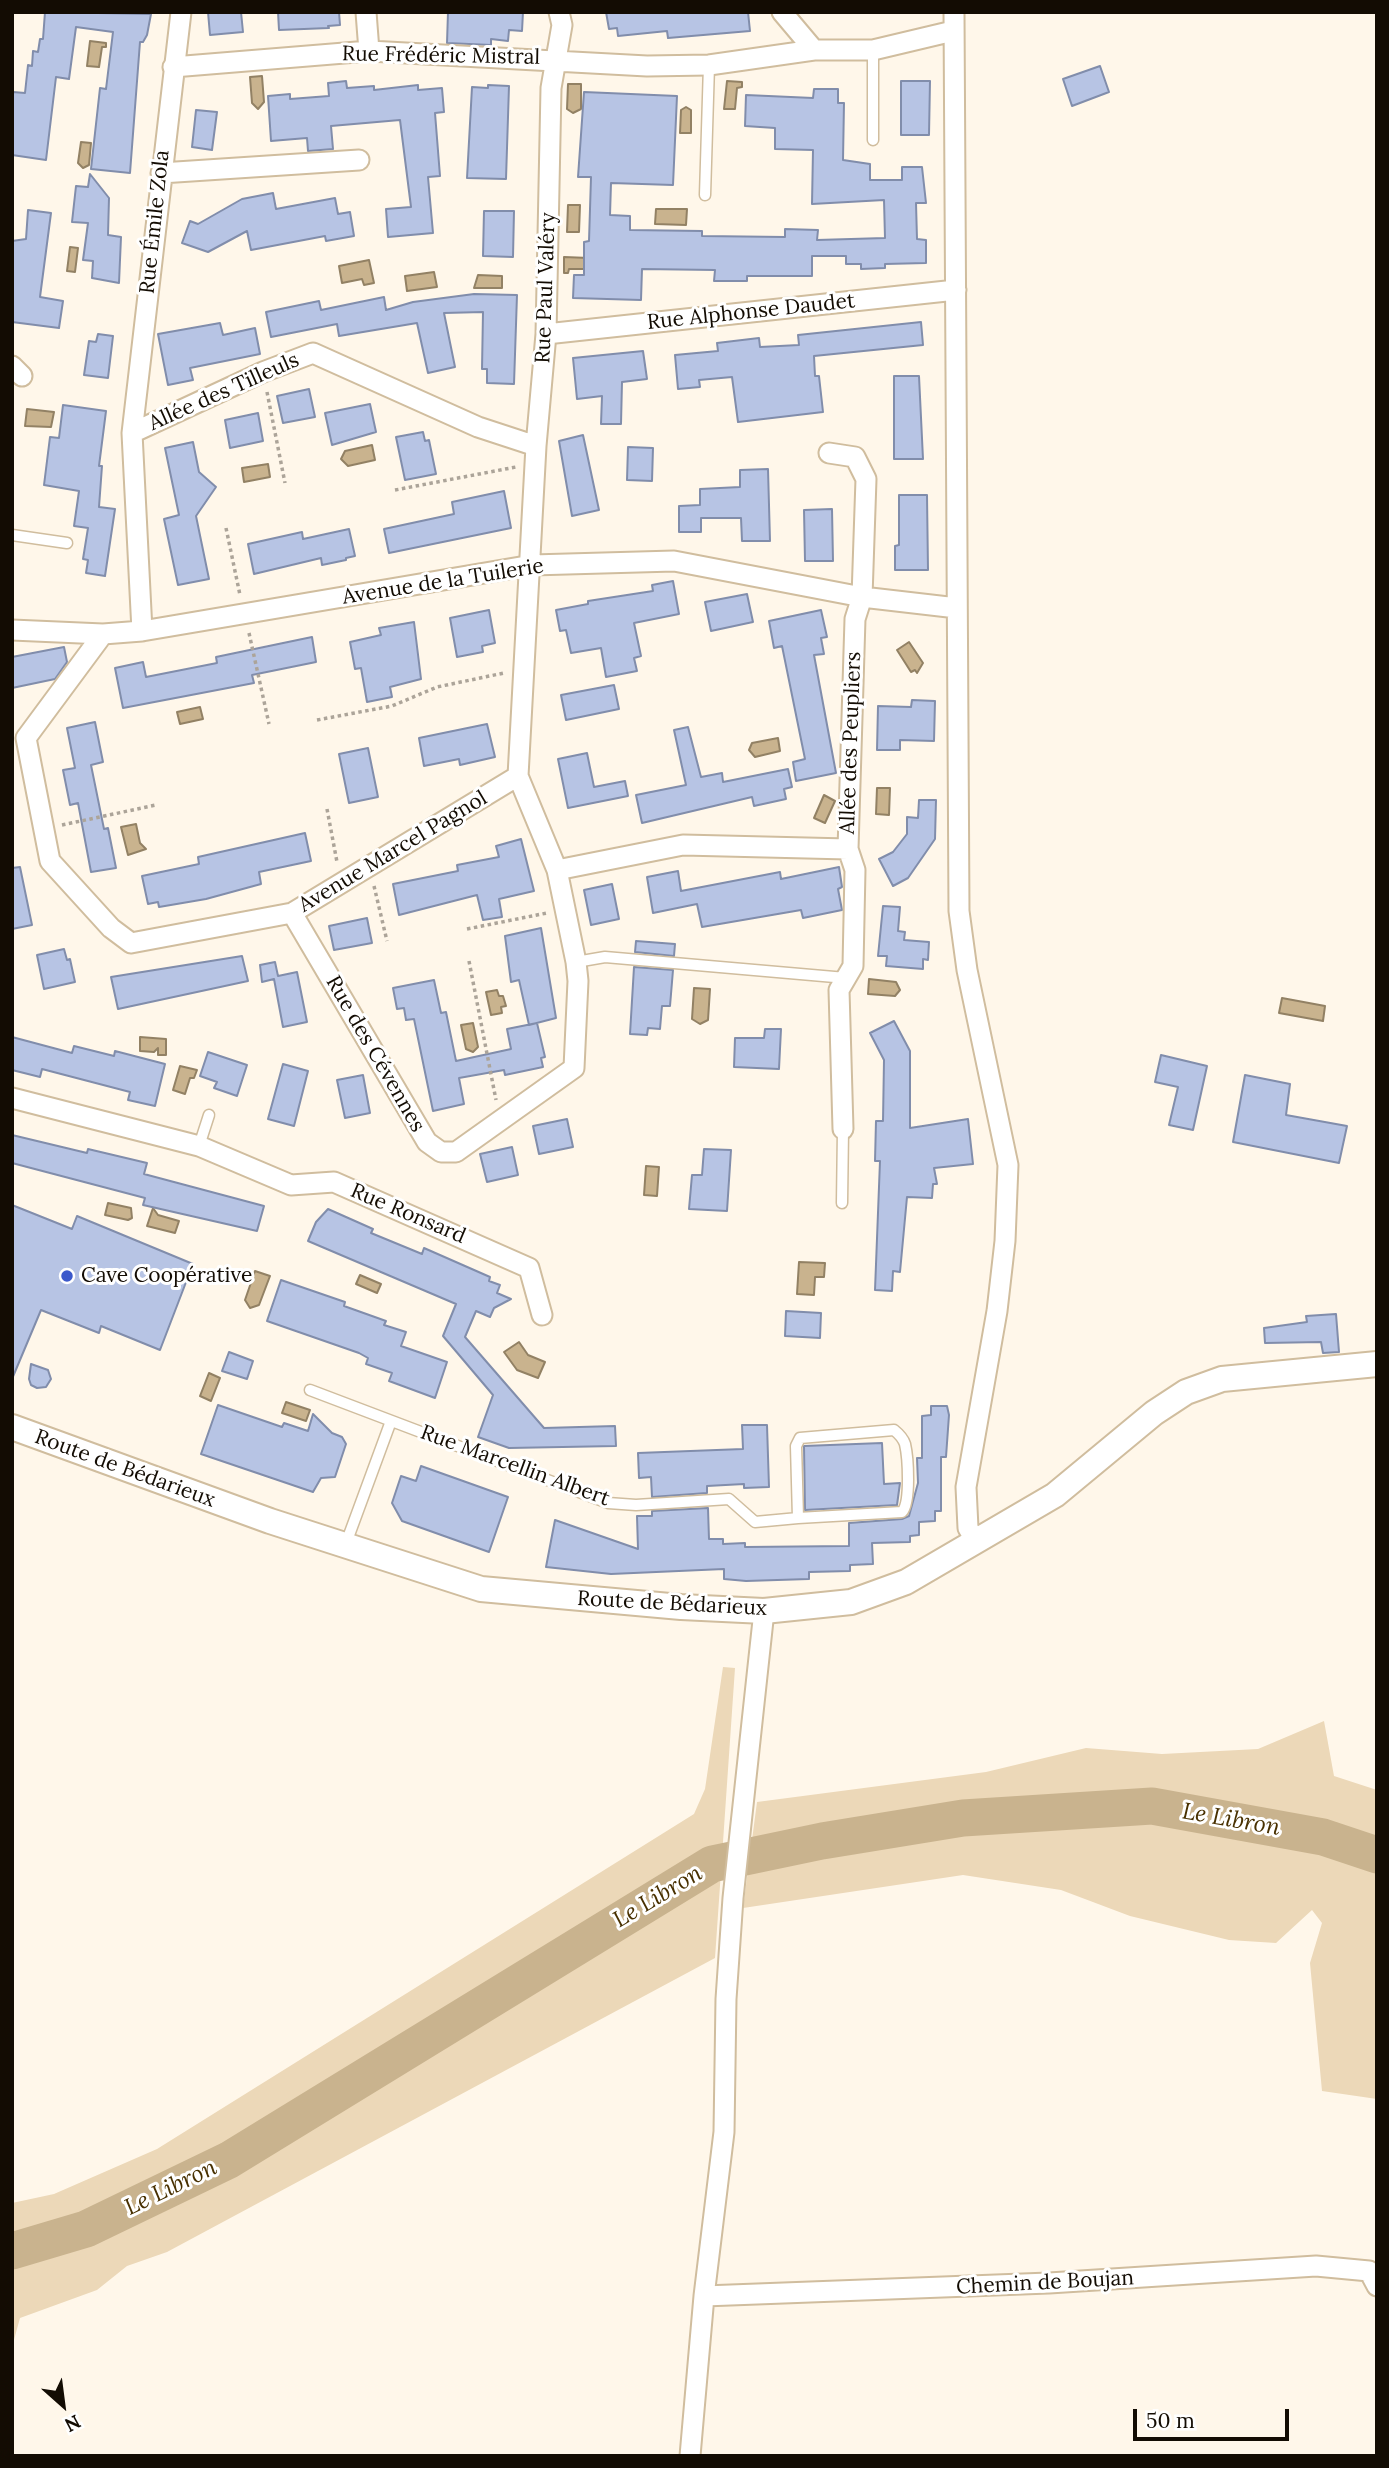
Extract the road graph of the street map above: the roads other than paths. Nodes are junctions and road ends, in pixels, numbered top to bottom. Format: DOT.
graph roads {
  1 [pos="181,12"];
  2 [pos="366,12"];
  3 [pos="559,12"];
  4 [pos="782,12"];
  5 [pos="954,22"];
  6 [pos="814,50"];
  7 [pos="873,50"];
  8 [pos="369,51"];
  9 [pos="558,59"];
  10 [pos="709,65"];
  11 [pos="173,67"];
  12 [pos="873,141"];
  13 [pos="359,160"];
  14 [pos="161,173"];
  15 [pos="705,195"];
  16 [pos="956,289"];
  17 [pos="546,334"];
  18 [pos="132,433"];
  19 [pos="829,453"];
  20 [pos="536,454"];
  21 [pos="12,535"];
  22 [pos="67,543"];
  23 [pos="532,565"];
  24 [pos="862,597"];
  25 [pos="957,608"];
  26 [pos="12,630"];
  27 [pos="142,631"];
  28 [pos="103,634"];
  29 [pos="518,776"];
  30 [pos="848,849"];
  31 [pos="557,870"];
  32 [pos="292,914"];
  33 [pos="576,962"];
  34 [pos="846,978"];
  35 [pos="12,1098"];
  36 [pos="209,1115"];
  37 [pos="843,1129"];
  38 [pos="199,1146"];
  39 [pos="842,1203"];
  40 [pos="542,1315"];
  41 [pos="1377,1364"];
  42 [pos="310,1390"];
  43 [pos="391,1421"];
  44 [pos="12,1427"];
  45 [pos="798,1518"];
  46 [pos="975,1540"];
  47 [pos="345,1546"];
  48 [pos="764,1611"];
  49 [pos="1377,2286"];
  50 [pos="704,2296"];
  51 [pos="690,2456"];
  1 -- 11 [label="street, Rue Émile Zola"];
  2 -- 8 [label="street"];
  3 -- 9 [label="street, Rue Paul Valéry"];
  4 -- 6 [label="street"];
  5 -- 7 [label="street, Rue Frédéric Mistral"];
  5 -- 16 [label="street"];
  6 -- 7 [label="street, Rue Frédéric Mistral"];
  6 -- 10 [label="street, Rue Frédéric Mistral"];
  7 -- 12 [label="lane"];
  8 -- 9 [label="street, Rue Frédéric Mistral"];
  8 -- 11 [label="street, Rue Frédéric Mistral"];
  9 -- 10 [label="street, Rue Frédéric Mistral"];
  9 -- 17 [label="street, Rue Paul Valéry"];
  10 -- 15 [label="lane"];
  11 -- 14 [label="street, Rue Émile Zola"];
  13 -- 14 [label="street"];
  14 -- 18 [label="street, Rue Émile Zola"];
  16 -- 17 [label="street, Rue Alphonse Daudet"];
  16 -- 25 [label="street"];
  17 -- 20 [label="street, Rue Paul Valéry"];
  18 -- 20 [label="street, Allée des Tilleuls"];
  18 -- 27 [label="street, Allée des Tilleuls"];
  19 -- 24 [label="street, Allée des Peupliers"];
  20 -- 23 [label="street, Rue Paul Valéry"];
  21 -- 22 [label="lane"];
  23 -- 24 [label="street, Avenue de la Tuilerie"];
  23 -- 27 [label="street, Avenue de la Tuilerie"];
  23 -- 29 [label="street, Rue des Cévennes"];
  24 -- 25 [label="street, Avenue de la Tuilerie"];
  24 -- 30 [label="street, Allée des Peupliers"];
  25 -- 46 [label="street"];
  26 -- 28 [label="street, Avenue de la Tuilerie"];
  27 -- 28 [label="street, Avenue de la Tuilerie"];
  28 -- 32 [label="street, Avenue Marcel Pagnol"];
  29 -- 31 [label="street, Rue des Cévennes"];
  29 -- 32 [label="street, Avenue Marcel Pagnol"];
  30 -- 31 [label="street, Allée des Peupliers"];
  30 -- 34 [label="street"];
  31 -- 33 [label="street, Rue des Cévennes"];
  32 -- 33 [label="street, Rue des Cévennes"];
  33 -- 34 [label="lane"];
  34 -- 37 [label="street"];
  35 -- 38 [label="street, Rue Ronsard"];
  36 -- 38 [label="lane"];
  37 -- 39 [label="lane"];
  38 -- 40 [label="street, Rue Ronsard"];
  41 -- 46 [label="street, Route de Bédarieux"];
  42 -- 43 [label="lane, Rue Marcellin Albert"];
  43 -- 45 [label="lane, Rue Marcellin Albert"];
  43 -- 47 [label="lane"];
  44 -- 47 [label="street, Route de Bédarieux"];
  45 -- 45 [label="lane, Rue Marcellin Albert"];
  46 -- 48 [label="street, Route de Bédarieux"];
  47 -- 48 [label="street, Route de Bédarieux"];
  48 -- 50 [label="street"];
  49 -- 50 [label="street, Chemin de Boujan"];
  50 -- 51 [label="street"];
}
